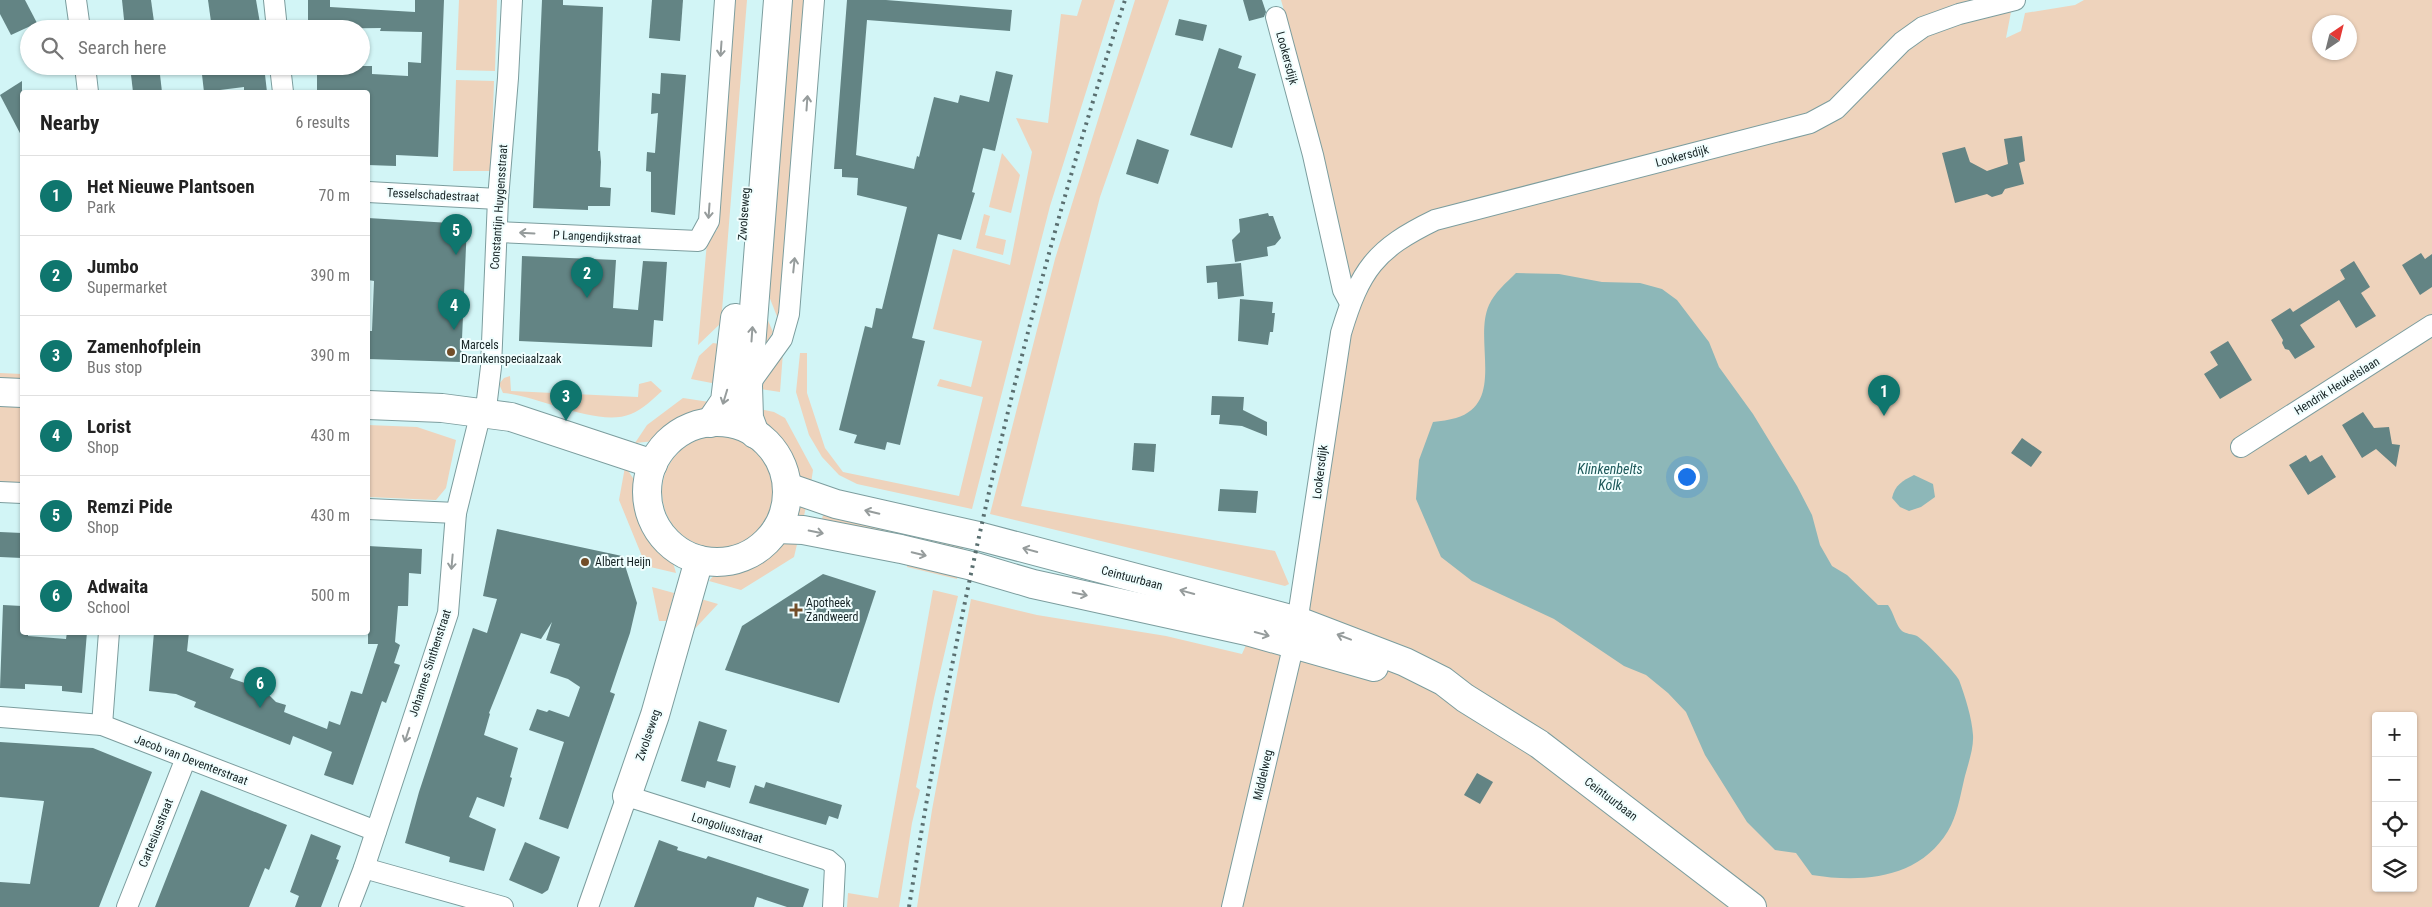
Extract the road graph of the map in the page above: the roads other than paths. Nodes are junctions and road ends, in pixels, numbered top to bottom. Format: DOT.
graph roads {
  1 [pos="76,0"];
  2 [pos="274,0"];
  3 [pos="512,0"];
  4 [pos="725,0"];
  5 [pos="761,0"];
  6 [pos="778,0"];
  7 [pos="814,0"];
  8 [pos="2015,0"];
  9 [pos="1276,17"];
  10 [pos="79,20"];
  11 [pos="276,20"];
  12 [pos="86,75"];
  13 [pos="281,75"];
  14 [pos="88,90"];
  15 [pos="283,90"];
  16 [pos="370,192"];
  17 [pos="498,199"];
  18 [pos="497,232"];
  19 [pos="1350,303"];
  20 [pos="2432,325"];
  21 [pos="748,386"];
  22 [pos="0,392"];
  23 [pos="20,393"];
  24 [pos="370,405"];
  25 [pos="482,413"];
  26 [pos="710,423"];
  27 [pos="755,434"];
  28 [pos="2241,447"];
  29 [pos="653,464"];
  30 [pos="787,487"];
  31 [pos="0,492"];
  32 [pos="20,493"];
  33 [pos="370,509"];
  34 [pos="456,513"];
  35 [pos="777,529"];
  36 [pos="699,560"];
  37 [pos="1296,632"];
  38 [pos="108,635"];
  39 [pos="0,717"];
  40 [pos="102,725"];
  41 [pos="186,758"];
  42 [pos="627,796"];
  43 [pos="376,831"];
  44 [pos="364,868"];
  45 [pos="127,907"];
  46 [pos="349,907"];
  47 [pos="503,907"];
  48 [pos="588,907"];
  49 [pos="833,907"];
  50 [pos="1232,907"];
  51 [pos="1752,907"];
  1 -- 10 [label="street"];
  2 -- 11 [label="street"];
  3 -- 17 [label="street, Constantijn Huygensstraat"];
  4 -- 18 [label="street, P Langendijkstraat, one-way"];
  5 -- 26 [label="street, Zwolseweg, one-way"];
  21 -- 6 [label="street, Zwolseweg, one-way"];
  21 -- 7 [label="street, one-way"];
  8 -- 19 [label="street, Lookersdijk"];
  9 -- 19 [label="street, Lookersdijk"];
  12 -- 14 [label="street"];
  13 -- 15 [label="street"];
  16 -- 17 [label="street, Tesselschadestraat"];
  17 -- 18 [label="street, Constantijn Huygensstraat"];
  18 -- 25 [label="street, Constantijn Huygensstraat"];
  19 -- 37 [label="street, Lookersdijk"];
  20 -- 28 [label="street, Hendrik Heukelslaan"];
  21 -- 27 [label="street, Zwolseweg"];
  22 -- 23 [label="street"];
  24 -- 25 [label="street"];
  25 -- 29 [label="street"];
  25 -- 34 [label="street, Johannes Sinthenstraat"];
  26 -- 27 [label="street"];
  26 -- 29 [label="street"];
  27 -- 30 [label="street"];
  29 -- 36 [label="street"];
  30 -- 35 [label="street"];
  37 -- 30 [label="street, Ceintuurbaan, one-way"];
  31 -- 32 [label="street"];
  33 -- 34 [label="street"];
  34 -- 43 [label="street, Johannes Sinthenstraat, one-way"];
  35 -- 36 [label="street"];
  35 -- 37 [label="street, Ceintuurbaan, one-way"];
  36 -- 42 [label="street, Zwolseweg"];
  37 -- 50 [label="street, Middelweg"];
  37 -- 51 [label="street, Ceintuurbaan"];
  38 -- 40 [label="street"];
  39 -- 40 [label="street, Jacob van Deventerstraat"];
  40 -- 41 [label="street, Jacob van Deventerstraat"];
  41 -- 43 [label="street, Jacob van Deventerstraat"];
  41 -- 45 [label="street, Cartesiusstraat"];
  42 -- 48 [label="street, Zwolseweg"];
  42 -- 49 [label="street, Longoliusstraat"];
  43 -- 44 [label="street, Johannes Sinthenstraat"];
  44 -- 46 [label="street, Johannes Sinthenstraat"];
  44 -- 47 [label="street"];
}
